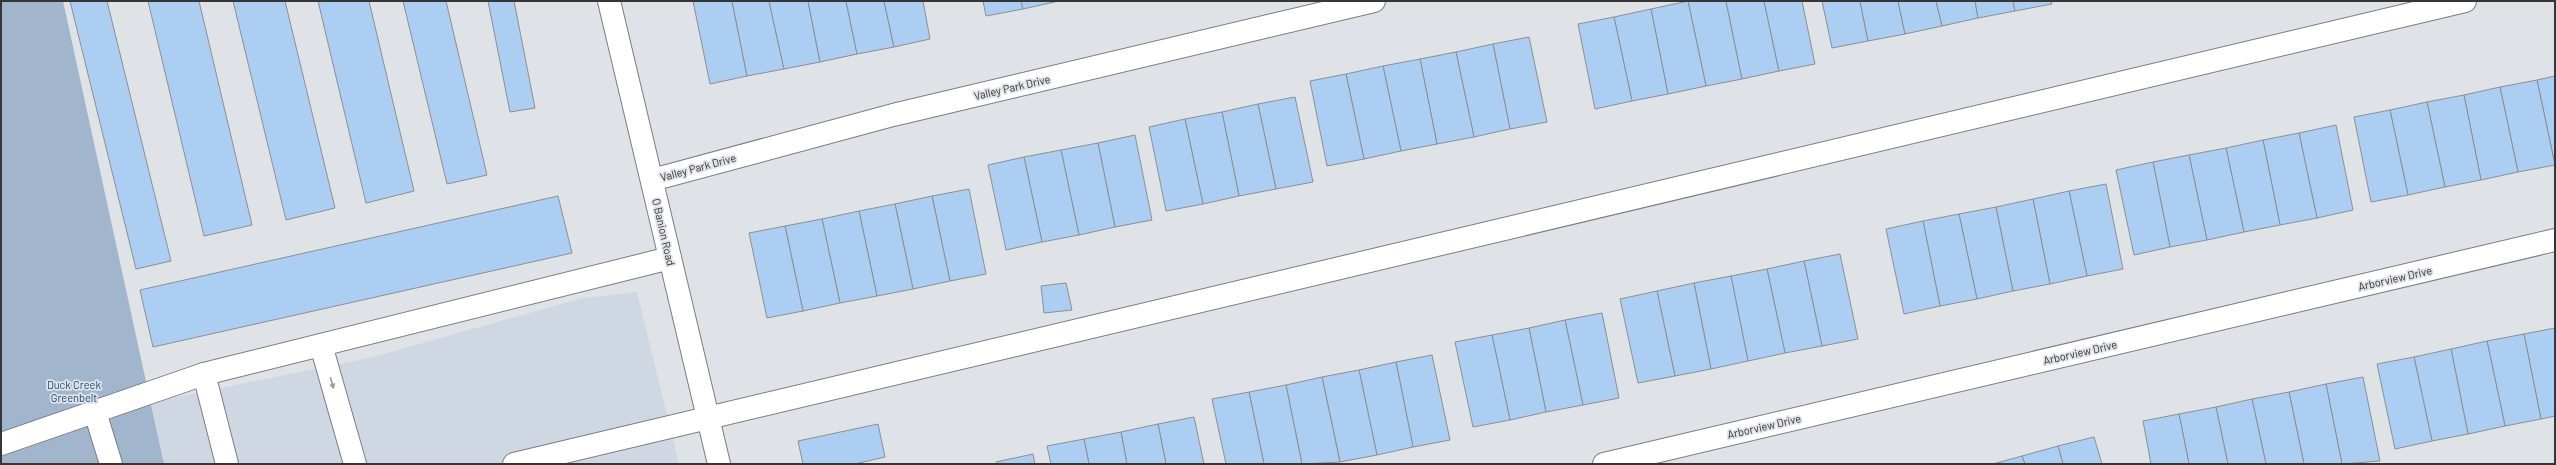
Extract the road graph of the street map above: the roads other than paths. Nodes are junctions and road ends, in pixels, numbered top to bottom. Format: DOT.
graph roads {
  1 [pos="609,1"];
  2 [pos="1374,1"];
  3 [pos="2465,1"];
  4 [pos="652,180"];
  5 [pos="2555,240"];
  6 [pos="670,258"];
  7 [pos="321,345"];
  8 [pos="204,374"];
  9 [pos="95,412"];
  10 [pos="708,417"];
  11 [pos="1,444"];
  12 [pos="111,464"];
  13 [pos="227,464"];
  14 [pos="355,464"];
  15 [pos="514,464"];
  16 [pos="719,464"];
  17 [pos="1604,464"];
  1 -- 4 [label="street, O Banion Road"];
  2 -- 4 [label="street, Valley Park Drive"];
  3 -- 10 [label="street"];
  4 -- 6 [label="street, O Banion Road"];
  5 -- 17 [label="street, Arborview Drive"];
  6 -- 7 [label="street"];
  6 -- 10 [label="street, O Banion Road"];
  7 -- 8 [label="street"];
  7 -- 14 [label="street, one-way"];
  8 -- 9 [label="street"];
  8 -- 13 [label="street"];
  9 -- 11 [label="street"];
  9 -- 12 [label="street"];
  10 -- 15 [label="street"];
  10 -- 16 [label="street, O Banion Road"];
}
